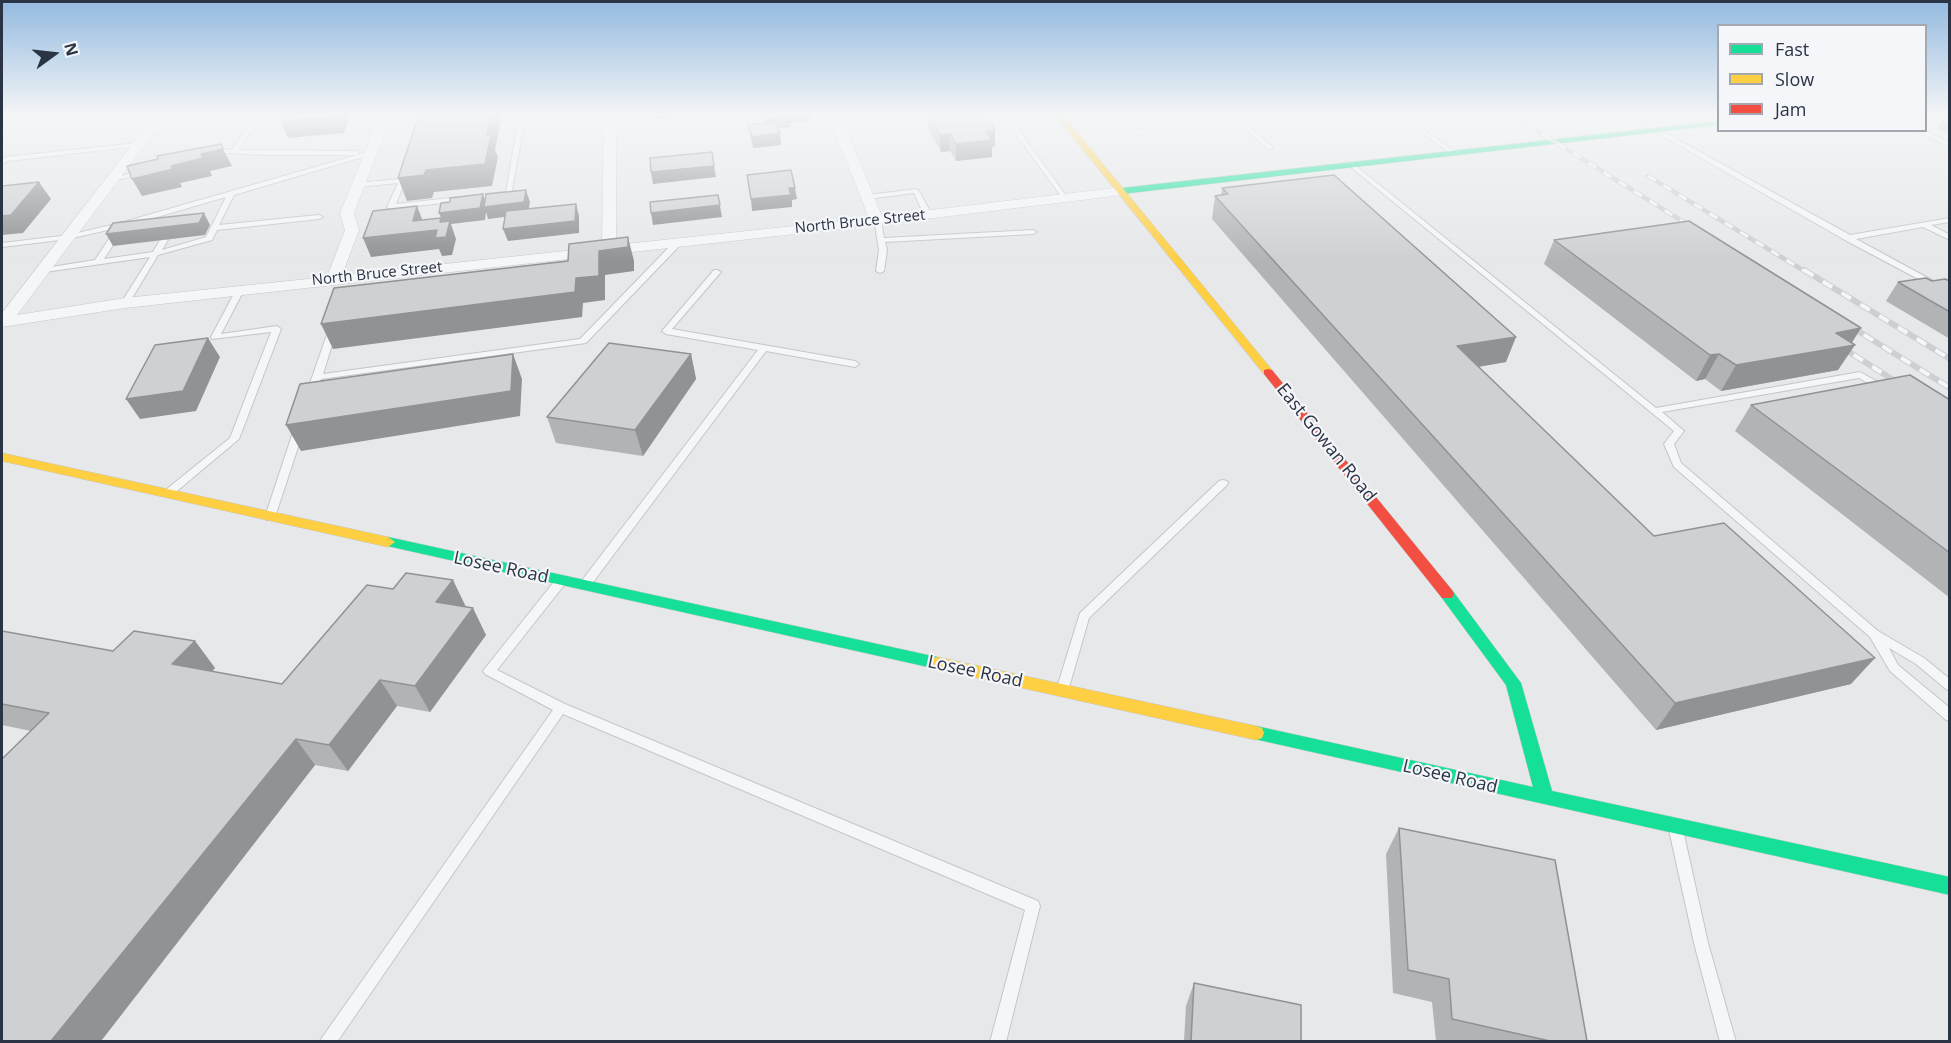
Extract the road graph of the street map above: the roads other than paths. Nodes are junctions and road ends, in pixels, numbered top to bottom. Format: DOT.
graph roads {
  1 [pos="124,164"];
  2 [pos="333,164"];
  3 [pos="367,164"];
  4 [pos="514,164"];
  5 [pos="609,164"];
  6 [pos="854,164"];
  7 [pos="1040,164"];
  8 [pos="1099,164"];
  9 [pos="1345,164"];
  10 [pos="1351,164"];
  11 [pos="1715,164"];
  12 [pos="154,169"];
  13 [pos="405,170"];
  14 [pos="113,179"];
  15 [pos="402,181"];
  16 [pos="358,185"];
  17 [pos="1122,191"];
  18 [pos="232,192"];
  19 [pos="868,198"];
  20 [pos="1065,198"];
  21 [pos="184,206"];
  22 [pos="927,215"];
  23 [pos="319,217"];
  24 [pos="1950,220"];
  25 [pos="877,221"];
  26 [pos="174,222"];
  27 [pos="122,225"];
  28 [pos="1924,225"];
  29 [pos="214,228"];
  30 [pos="1034,232"];
  31 [pos="69,237"];
  32 [pos="1848,238"];
  33 [pos="1950,238"];
  34 [pos="164,240"];
  35 [pos="881,240"];
  36 [pos="680,241"];
  37 [pos="2,244"];
  38 [pos="609,249"];
  39 [pos="155,254"];
  40 [pos="98,262"];
  41 [pos="45,270"];
  42 [pos="880,271"];
  43 [pos="717,272"];
  44 [pos="333,279"];
  45 [pos="240,290"];
  46 [pos="1950,294"];
  47 [pos="125,303"];
  48 [pos="18,305"];
  49 [pos="2,308"];
  50 [pos="2,322"];
  51 [pos="335,323"];
  52 [pos="764,348"];
  53 [pos="855,364"];
  54 [pos="317,377"];
  55 [pos="1890,392"];
  56 [pos="310,398"];
  57 [pos="1654,411"];
  58 [pos="303,419"];
  59 [pos="2,457"];
  60 [pos="1223,483"];
  61 [pos="167,494"];
  62 [pos="270,517"];
  63 [pos="561,581"];
  64 [pos="583,586"];
  65 [pos="1874,634"];
  66 [pos="1950,686"];
  67 [pos="1062,692"];
  68 [pos="561,708"];
  69 [pos="1948,714"];
  70 [pos="1545,798"];
  71 [pos="1675,826"];
  72 [pos="1950,886"];
  73 [pos="327,1041"];
  74 [pos="998,1041"];
  75 [pos="1728,1041"];
  1 -- 14 [label="street"];
  2 -- 18 [label="lane"];
  3 -- 16 [label="street"];
  4 -- 15 [label="lane"];
  5 -- 38 [label="street"];
  6 -- 19 [label="street"];
  7 -- 20 [label="lane"];
  8 -- 17 [label="street, East Gowan Road"];
  9 -- 17 [label="street, North Bruce Street"];
  10 -- 57 [label="lane"];
  11 -- 32 [label="lane"];
  12 -- 14 [label="lane"];
  13 -- 15 [label="lane"];
  14 -- 31 [label="street"];
  15 -- 16 [label="lane"];
  16 -- 44 [label="street"];
  17 -- 20 [label="street, North Bruce Street"];
  17 -- 70 [label="street, East Gowan Road"];
  18 -- 21 [label="lane"];
  18 -- 29 [label="lane"];
  19 -- 22 [label="lane"];
  19 -- 25 [label="street"];
  20 -- 22 [label="street, North Bruce Street"];
  21 -- 26 [label="lane"];
  21 -- 27 [label="lane"];
  22 -- 25 [label="street, North Bruce Street"];
  23 -- 29 [label="lane"];
  24 -- 28 [label="lane"];
  25 -- 35 [label="lane"];
  25 -- 36 [label="street, North Bruce Street"];
  27 -- 31 [label="lane"];
  27 -- 40 [label="lane"];
  28 -- 32 [label="lane"];
  28 -- 33 [label="lane"];
  29 -- 39 [label="lane"];
  30 -- 35 [label="lane"];
  31 -- 37 [label="lane"];
  31 -- 41 [label="street"];
  32 -- 46 [label="lane"];
  34 -- 39 [label="lane"];
  35 -- 42 [label="lane"];
  36 -- 38 [label="street, North Bruce Street"];
  36 -- 54 [label="lane"];
  38 -- 44 [label="street, North Bruce Street"];
  39 -- 40 [label="lane"];
  39 -- 47 [label="lane"];
  40 -- 41 [label="lane"];
  41 -- 48 [label="street"];
  43 -- 52 [label="lane"];
  44 -- 45 [label="street, North Bruce Street"];
  45 -- 47 [label="street, North Bruce Street"];
  45 -- 61 [label="lane"];
  47 -- 50 [label="street, North Bruce Street"];
  48 -- 49 [label="lane"];
  48 -- 50 [label="street"];
  51 -- 54 [label="lane"];
  52 -- 53 [label="lane"];
  52 -- 64 [label="lane"];
  54 -- 56 [label="lane"];
  55 -- 57 [label="lane"];
  57 -- 65 [label="lane"];
  58 -- 62 [label="lane"];
  59 -- 61 [label="street, Losee Road"];
  60 -- 67 [label="lane"];
  61 -- 62 [label="street, Losee Road"];
  62 -- 63 [label="street, Losee Road"];
  63 -- 64 [label="street, Losee Road"];
  63 -- 68 [label="lane"];
  64 -- 67 [label="street, Losee Road"];
  65 -- 66 [label="lane"];
  65 -- 69 [label="lane"];
  67 -- 70 [label="street, Losee Road"];
  68 -- 73 [label="lane"];
  68 -- 74 [label="lane"];
  70 -- 71 [label="street, Losee Road"];
  71 -- 72 [label="street, Losee Road"];
  71 -- 75 [label="lane"];
}
